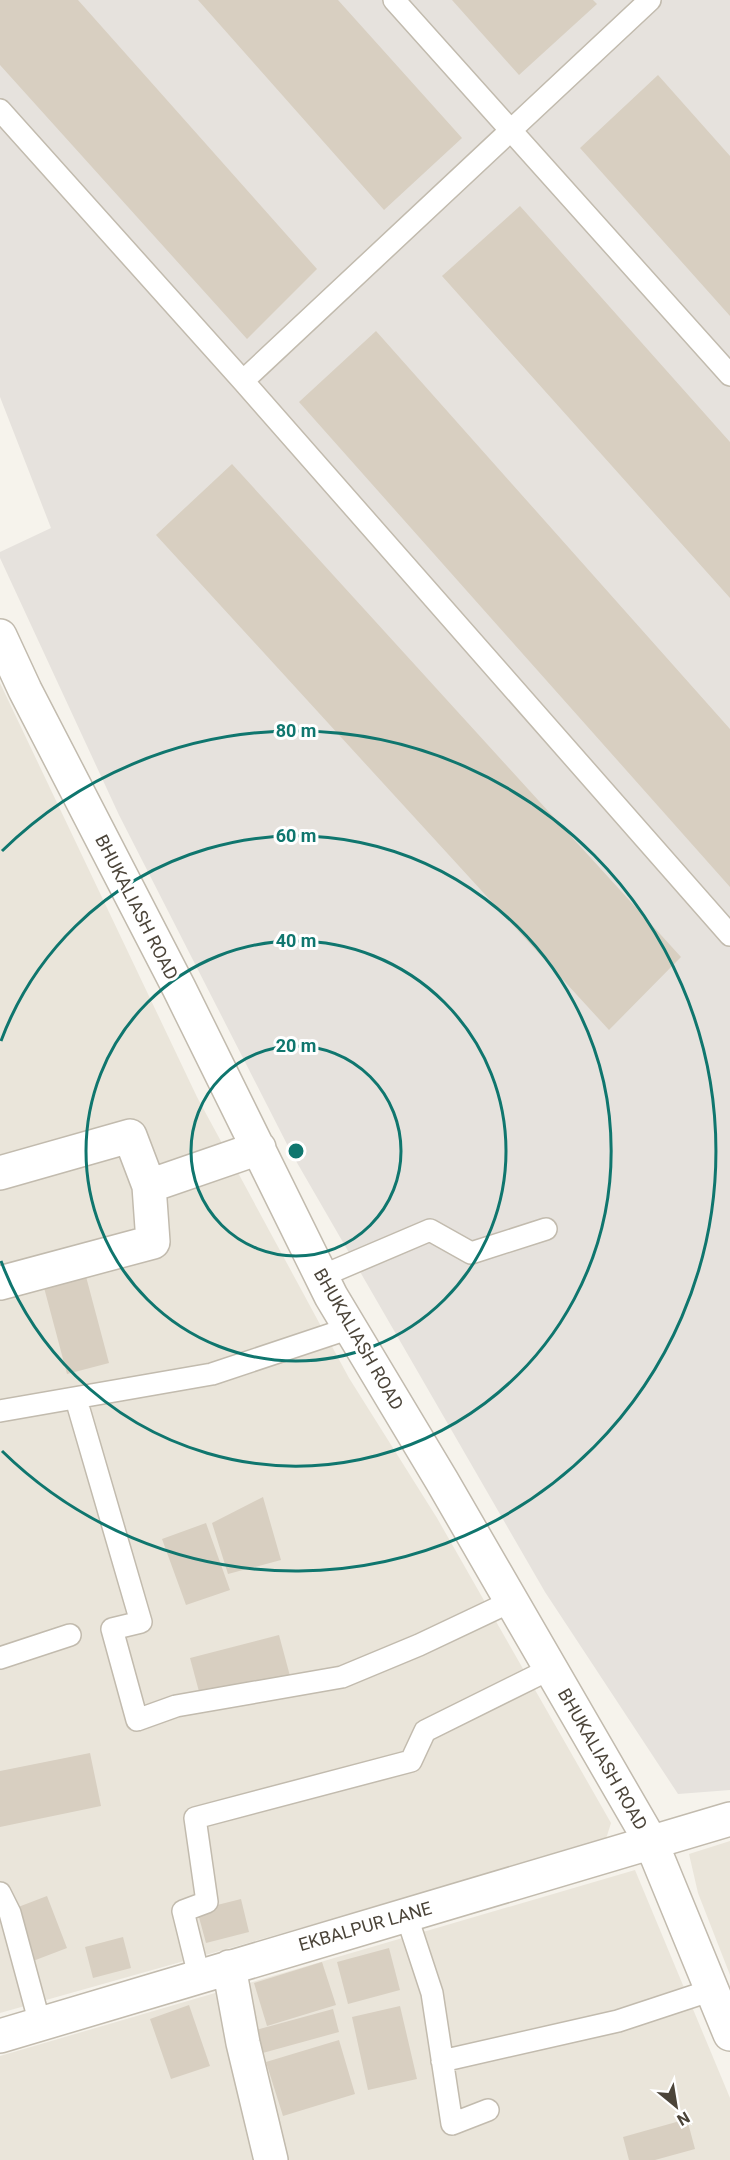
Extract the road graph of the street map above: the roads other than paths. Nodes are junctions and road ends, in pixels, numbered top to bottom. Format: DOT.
graph roads {
  1 [pos="394,0"];
  2 [pos="650,0"];
  3 [pos="0,110"];
  4 [pos="510,131"];
  5 [pos="730,375"];
  6 [pos="243,381"];
  7 [pos="0,636"];
  8 [pos="7,670"];
  9 [pos="730,935"];
  10 [pos="259,1148"];
  11 [pos="0,1173"];
  12 [pos="149,1186"];
  13 [pos="546,1229"];
  14 [pos="322,1276"];
  15 [pos="0,1283"];
  16 [pos="350,1328"];
  17 [pos="76,1399"];
  18 [pos="0,1411"];
  19 [pos="512,1601"];
  20 [pos="70,1635"];
  21 [pos="0,1658"];
  22 [pos="550,1669"];
  23 [pos="730,1819"];
  24 [pos="651,1842"];
  25 [pos="0,1893"];
  26 [pos="406,1914"];
  27 [pos="214,1971"];
  28 [pos="712,1990"];
  29 [pos="40,2024"];
  30 [pos="730,2034"];
  31 [pos="0,2036"];
  32 [pos="442,2061"];
  33 [pos="488,2110"];
  34 [pos="271,2160"];
  1 -- 4 [label="lane"];
  2 -- 4 [label="lane"];
  3 -- 6 [label="lane"];
  4 -- 5 [label="lane"];
  4 -- 6 [label="lane"];
  6 -- 9 [label="lane"];
  7 -- 8 [label="street, BHUKALIASH ROAD"];
  8 -- 10 [label="street, BHUKALIASH ROAD"];
  10 -- 12 [label="street"];
  10 -- 14 [label="street, BHUKALIASH ROAD"];
  11 -- 12 [label="street"];
  12 -- 15 [label="street"];
  13 -- 14 [label="lane"];
  14 -- 16 [label="street, BHUKALIASH ROAD"];
  16 -- 17 [label="lane"];
  16 -- 19 [label="street, BHUKALIASH ROAD"];
  17 -- 18 [label="lane"];
  17 -- 19 [label="lane"];
  19 -- 22 [label="street, BHUKALIASH ROAD"];
  20 -- 21 [label="lane"];
  22 -- 24 [label="street, BHUKALIASH ROAD"];
  22 -- 27 [label="lane"];
  23 -- 24 [label="street, EKBALPUR LANE"];
  24 -- 26 [label="street, EKBALPUR LANE"];
  24 -- 28 [label="street, BHUKALIASH ROAD"];
  25 -- 29 [label="lane"];
  26 -- 27 [label="street, EKBALPUR LANE"];
  26 -- 32 [label="lane"];
  27 -- 29 [label="street, EKBALPUR LANE"];
  27 -- 34 [label="street"];
  28 -- 30 [label="street, BHUKALIASH ROAD"];
  28 -- 32 [label="lane"];
  29 -- 31 [label="street, EKBALPUR LANE"];
  32 -- 33 [label="lane"];
}
